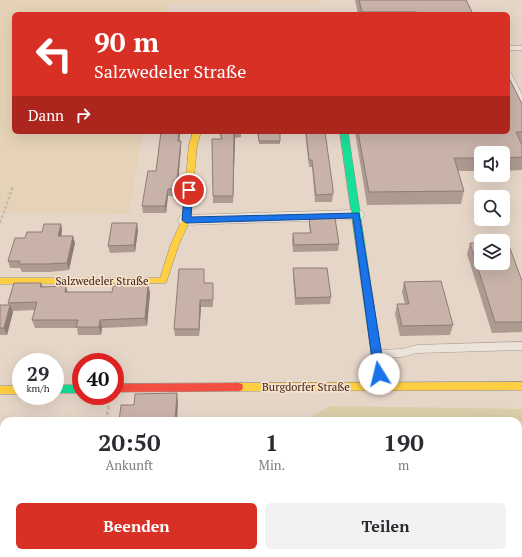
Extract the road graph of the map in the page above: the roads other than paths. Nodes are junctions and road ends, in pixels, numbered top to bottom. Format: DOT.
graph roads {
  1 [pos="510,48"];
  2 [pos="522,48"];
  3 [pos="510,77"];
  4 [pos="522,102"];
  5 [pos="196,134"];
  6 [pos="344,134"];
  7 [pos="356,215"];
  8 [pos="186,220"];
  9 [pos="0,281"];
  10 [pos="522,346"];
  11 [pos="376,354"];
  12 [pos="381,386"];
  13 [pos="522,386"];
  14 [pos="124,388"];
  15 [pos="0,390"];
  16 [pos="12,390"];
  1 -- 2 [label="lane"];
  3 -- 4 [label="lane"];
  5 -- 8 [label="street, Salzwedeler Straße"];
  6 -- 7 [label="street"];
  7 -- 8 [label="street"];
  7 -- 11 [label="street"];
  8 -- 9 [label="street, Salzwedeler Straße"];
  10 -- 11 [label="lane"];
  11 -- 12 [label="street"];
  12 -- 13 [label="street, Burgdorfer Straße"];
  12 -- 14 [label="street, Burgdorfer Straße"];
  15 -- 16 [label="street"];
}
